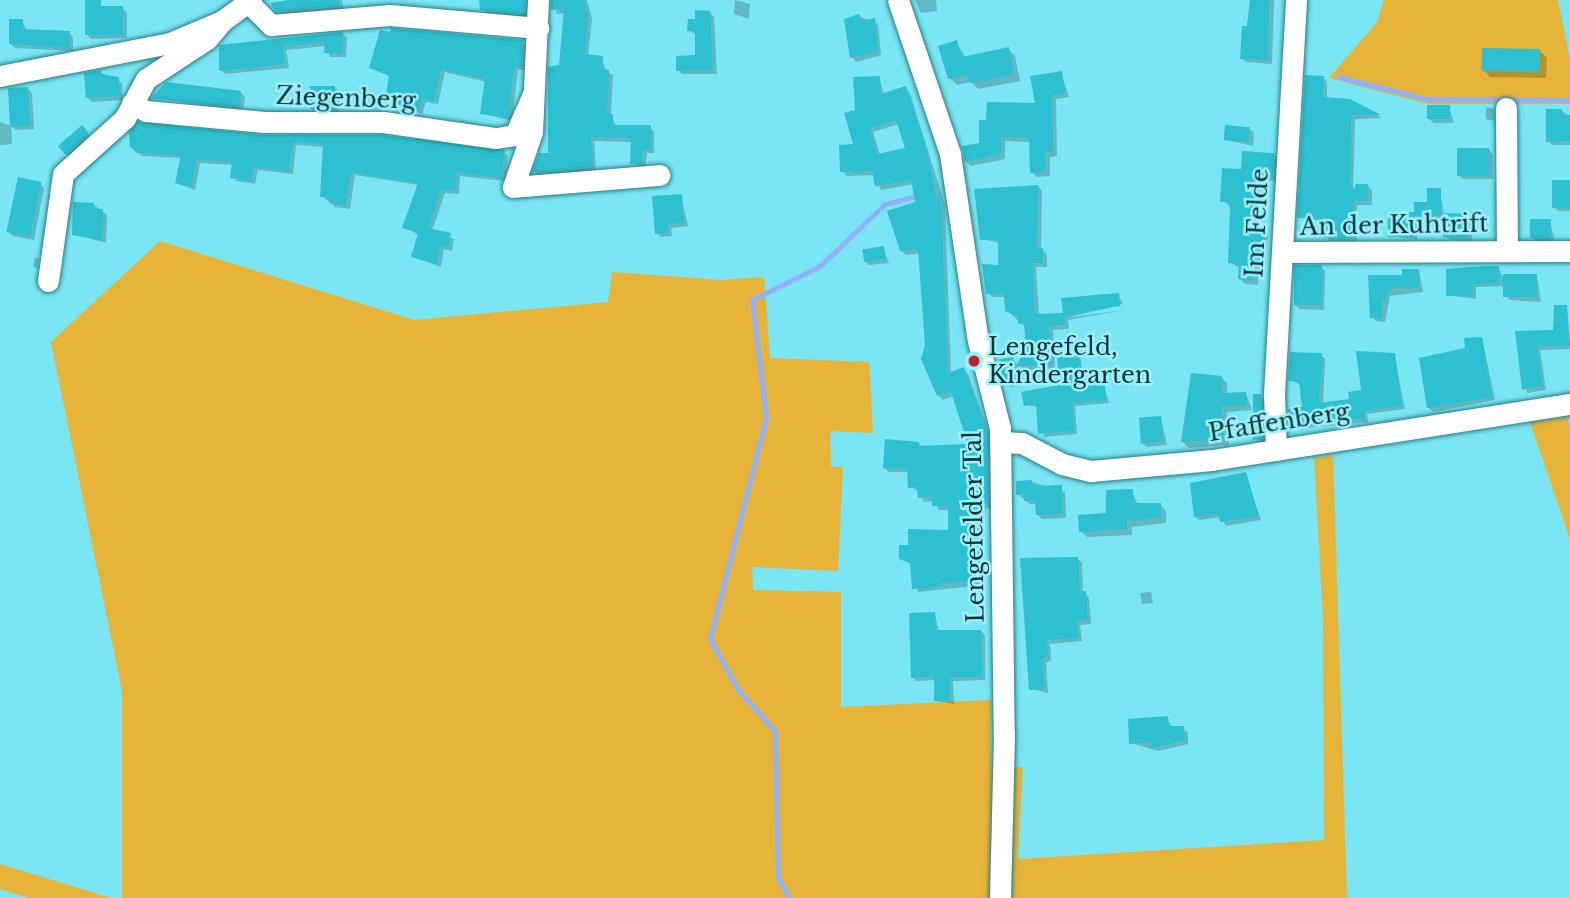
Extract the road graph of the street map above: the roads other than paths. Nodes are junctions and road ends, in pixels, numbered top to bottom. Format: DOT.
graph roads {
  1 [pos="538,0"];
  2 [pos="898,0"];
  3 [pos="1296,0"];
  4 [pos="249,1"];
  5 [pos="222,21"];
  6 [pos="538,28"];
  7 [pos="0,76"];
  8 [pos="533,94"];
  9 [pos="132,103"];
  10 [pos="1506,108"];
  11 [pos="660,175"];
  12 [pos="1507,250"];
  13 [pos="1570,251"];
  14 [pos="1282,252"];
  15 [pos="48,281"];
  16 [pos="1570,404"];
  17 [pos="1001,442"];
  18 [pos="1276,450"];
  19 [pos="1000,898"];
  1 -- 6 [label="street, Ziegenberg"];
  2 -- 17 [label="street, Lengefelder Tal"];
  3 -- 14 [label="street, Im Felde"];
  4 -- 5 [label="street"];
  4 -- 6 [label="street"];
  5 -- 7 [label="street"];
  5 -- 9 [label="street"];
  6 -- 8 [label="street, Ziegenberg"];
  8 -- 9 [label="street, Ziegenberg"];
  8 -- 11 [label="street, Ziegenberg"];
  9 -- 15 [label="street"];
  10 -- 12 [label="street, An der Kuhtrift"];
  12 -- 13 [label="street, An der Kuhtrift"];
  12 -- 14 [label="street, An der Kuhtrift"];
  14 -- 18 [label="street, Im Felde"];
  16 -- 18 [label="street, Pfaffenberg"];
  17 -- 18 [label="street, Pfaffenberg"];
  17 -- 19 [label="street, Lengefelder Tal"];
}
